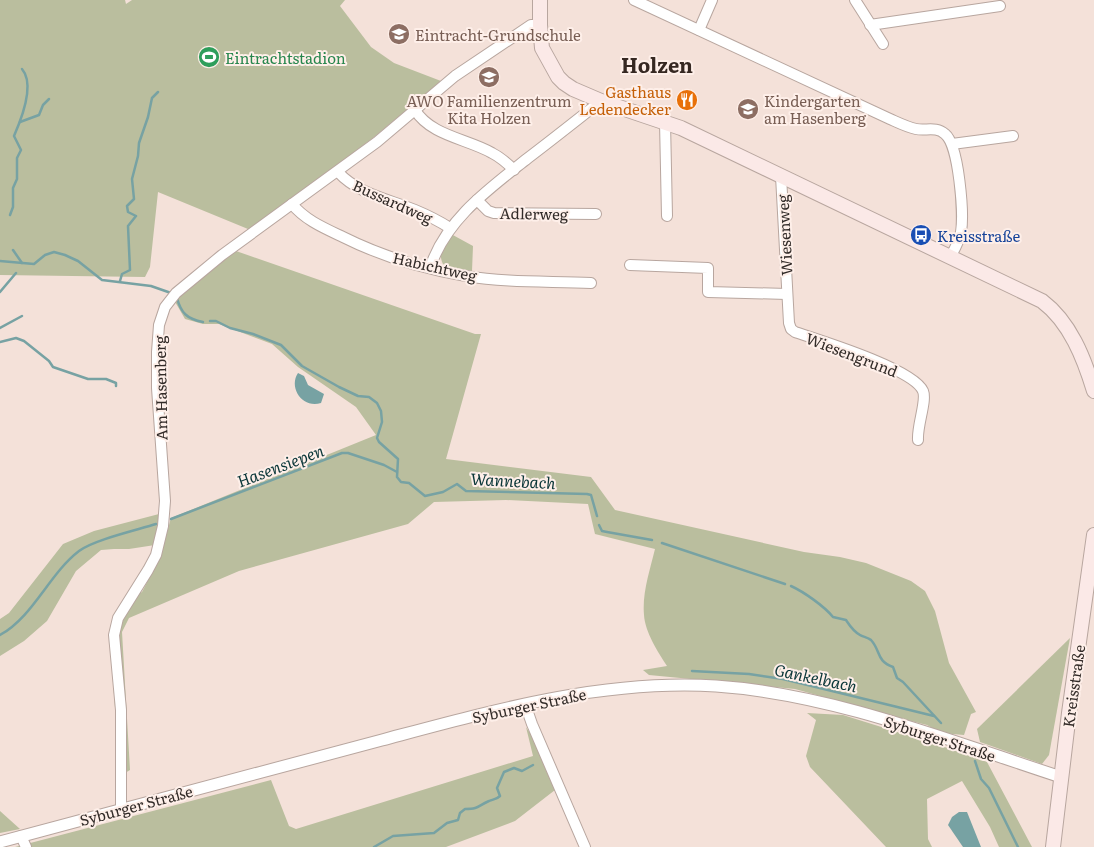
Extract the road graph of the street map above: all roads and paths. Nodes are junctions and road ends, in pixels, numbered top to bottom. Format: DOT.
graph roads {
  1 [pos="540,0"];
  2 [pos="634,0"];
  3 [pos="712,0"];
  4 [pos="855,0"];
  5 [pos="1000,6"];
  6 [pos="540,25"];
  7 [pos="870,25"];
  8 [pos="699,30"];
  9 [pos="883,44"];
  10 [pos="601,101"];
  11 [pos="416,110"];
  12 [pos="665,122"];
  13 [pos="1013,136"];
  14 [pos="952,144"];
  15 [pos="514,170"];
  16 [pos="338,172"];
  17 [pos="781,176"];
  18 [pos="477,200"];
  19 [pos="292,204"];
  20 [pos="596,214"];
  21 [pos="666,216"];
  22 [pos="450,228"];
  23 [pos="950,257"];
  24 [pos="630,265"];
  25 [pos="430,268"];
  26 [pos="592,283"];
  27 [pos="787,294"];
  28 [pos="1094,391"];
  29 [pos="918,440"];
  30 [pos="1094,536"];
  31 [pos="525,704"];
  32 [pos="1060,777"];
  33 [pos="121,809"];
  34 [pos="0,842"];
  35 [pos="24,842"];
  36 [pos="585,847"];
  37 [pos="1053,847"];
  1 -- 6 [label="main road"];
  2 -- 8 [label="street"];
  3 -- 8 [label="street"];
  4 -- 7 [label="street"];
  5 -- 7 [label="street"];
  6 -- 10 [label="main road"];
  6 -- 11 [label="street, Am Hasenberg"];
  7 -- 9 [label="street"];
  8 -- 14 [label="street"];
  10 -- 12 [label="main road"];
  10 -- 15 [label="street"];
  11 -- 15 [label="street"];
  11 -- 16 [label="street, Am Hasenberg"];
  12 -- 17 [label="main road"];
  12 -- 21 [label="street"];
  13 -- 14 [label="street"];
  14 -- 23 [label="street"];
  15 -- 18 [label="street"];
  16 -- 19 [label="street, Am Hasenberg"];
  16 -- 22 [label="street, Bussardweg"];
  17 -- 23 [label="main road"];
  17 -- 27 [label="street, Wiesenweg"];
  18 -- 20 [label="street, Adlerweg"];
  18 -- 22 [label="street"];
  19 -- 25 [label="street, Habichtweg"];
  19 -- 33 [label="street, Am Hasenberg"];
  22 -- 25 [label="street"];
  23 -- 28 [label="main road"];
  24 -- 27 [label="street"];
  25 -- 26 [label="street, Habichtweg"];
  27 -- 29 [label="street, Wiesengrund"];
  30 -- 32 [label="main road, Kreisstraße"];
  31 -- 32 [label="street, Syburger Straße"];
  31 -- 33 [label="street, Syburger Straße"];
  31 -- 36 [label="street"];
  32 -- 37 [label="main road, Kreisstraße"];
  33 -- 35 [label="street, Syburger Straße"];
  34 -- 35 [label="street, Syburger Straße"];
}
